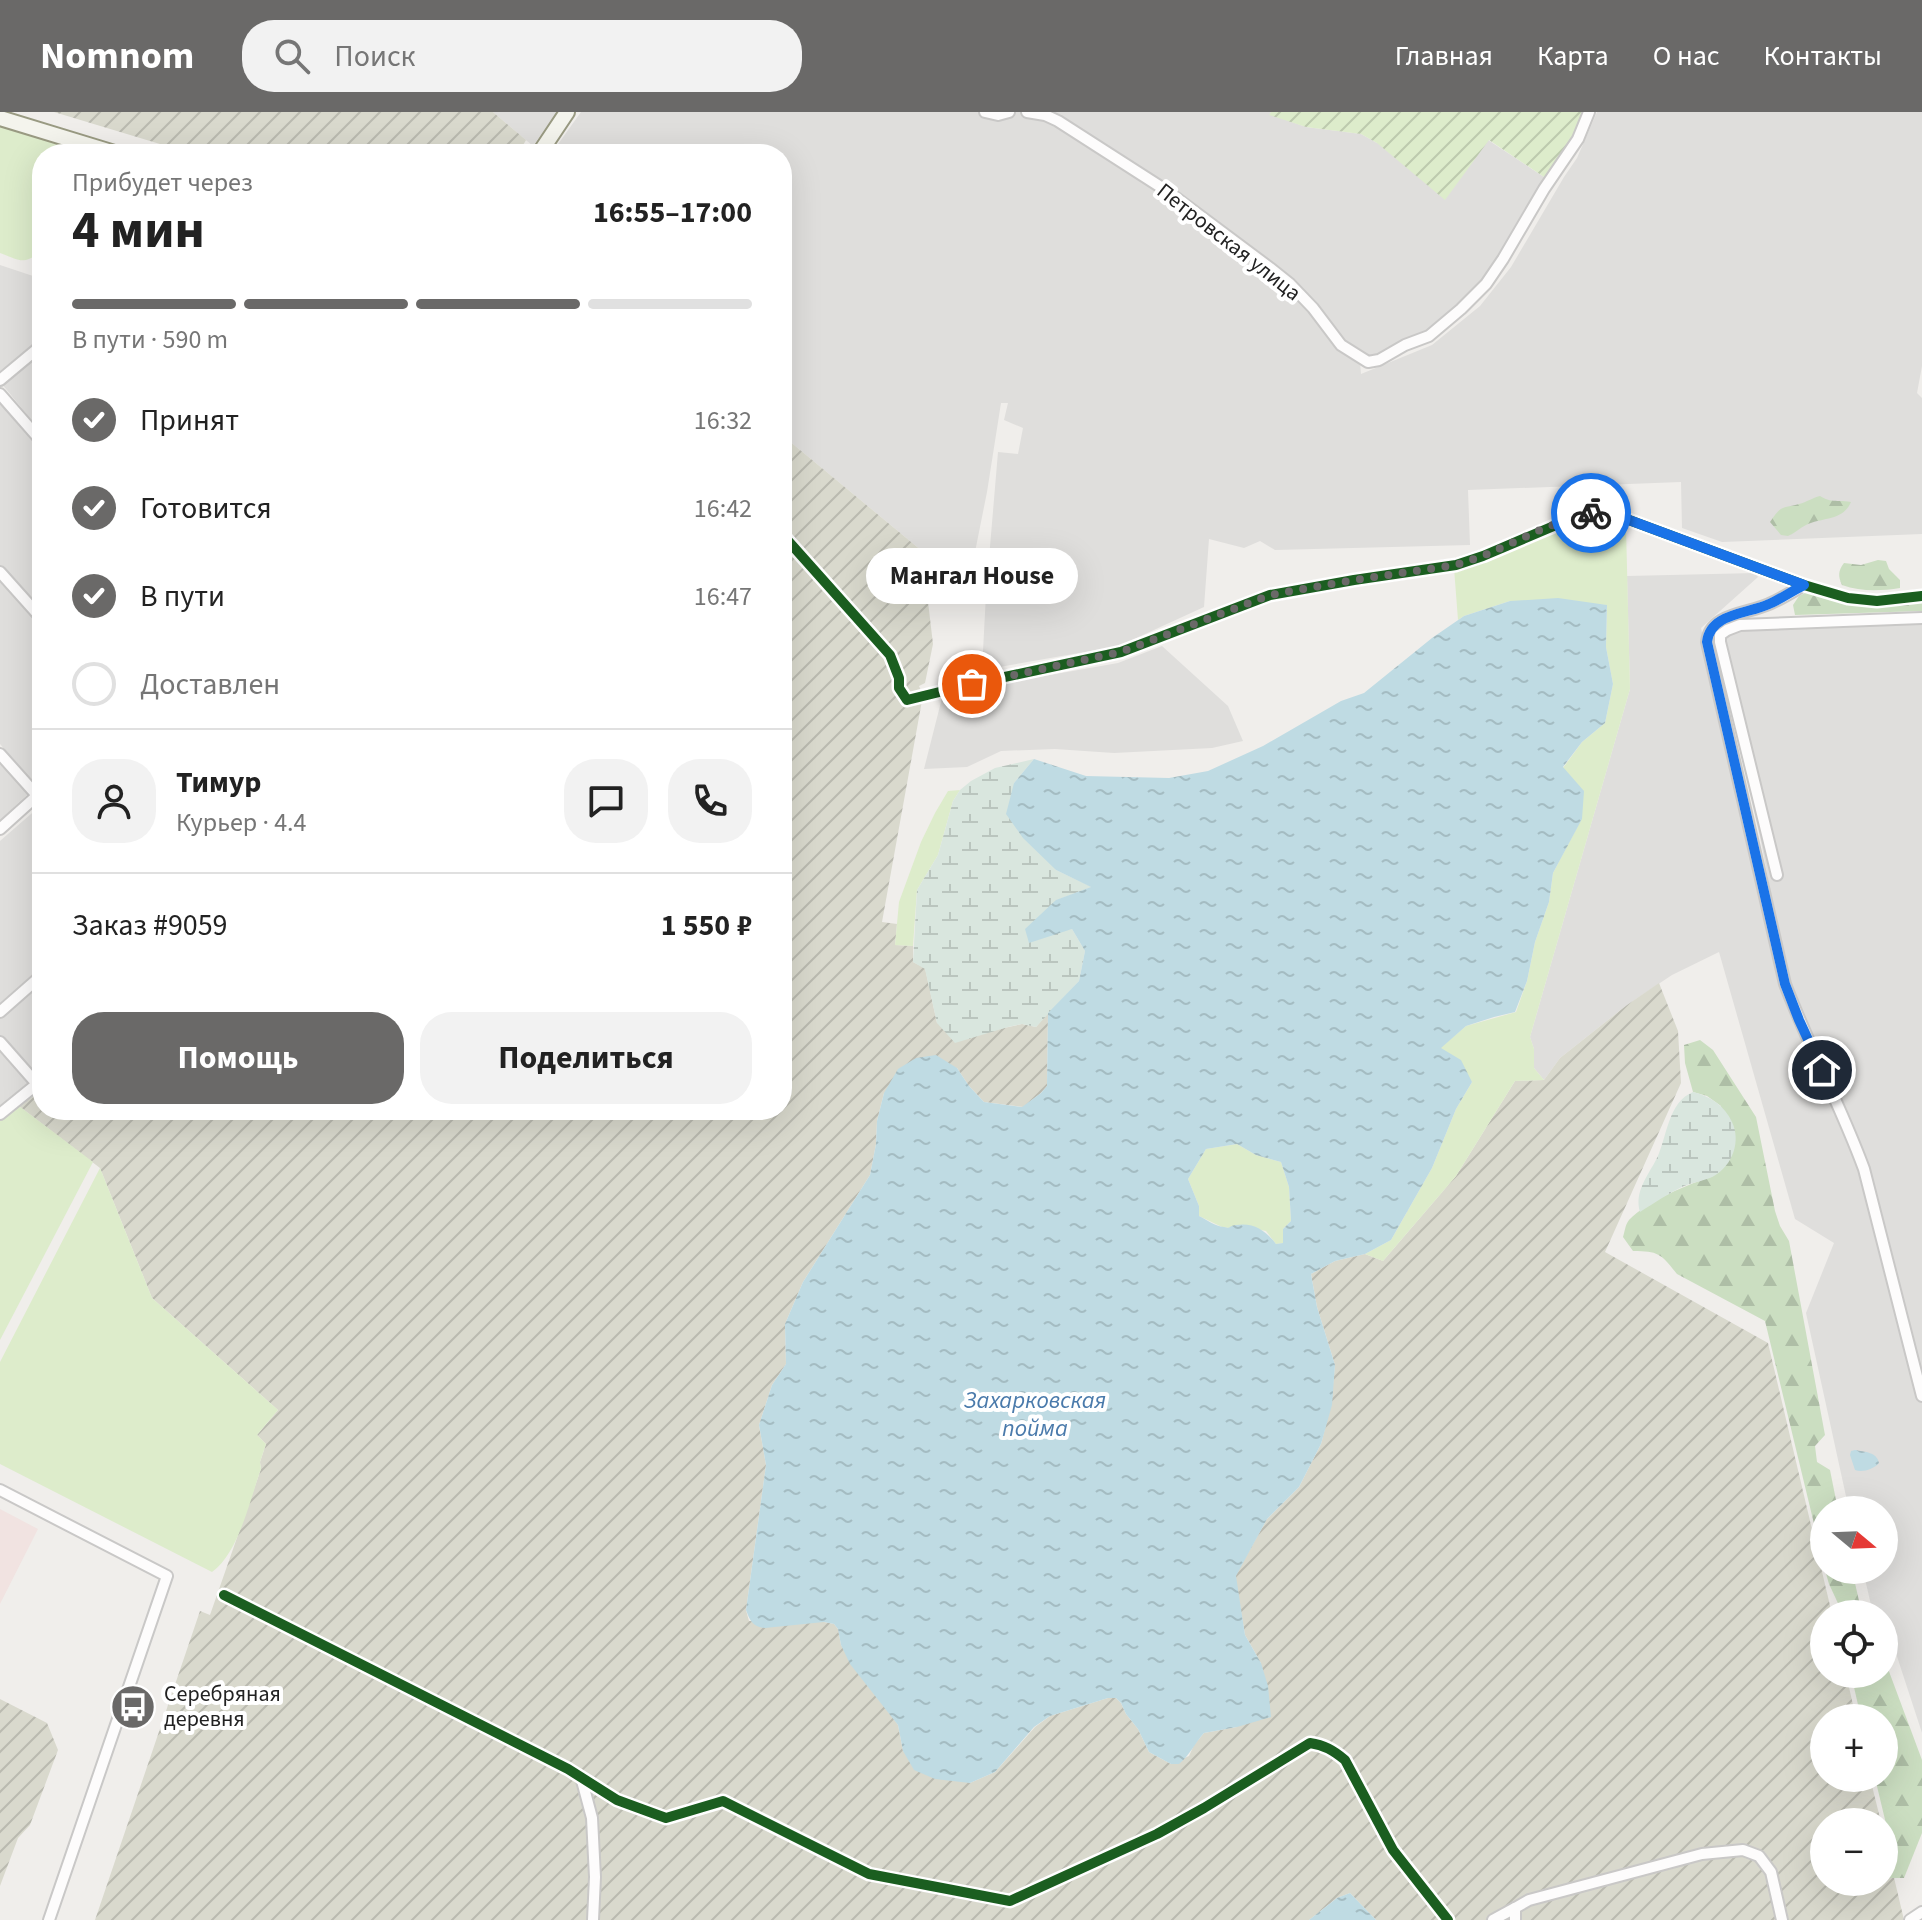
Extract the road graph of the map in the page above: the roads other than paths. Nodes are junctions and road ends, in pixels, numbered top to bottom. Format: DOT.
graph roads {
  1 [pos="567,112"];
  2 [pos="985,112"];
  3 [pos="1009,112"];
  4 [pos="1027,112"];
  5 [pos="1589,112"];
  6 [pos="0,118"];
  7 [pos="85,144"];
  8 [pos="546,144"];
  9 [pos="32,353"];
  10 [pos="0,380"];
  11 [pos="0,394"];
  12 [pos="32,431"];
  13 [pos="792,545"];
  14 [pos="0,572"];
  15 [pos="1804,585"];
  16 [pos="1922,596"];
  17 [pos="1768,605"];
  18 [pos="32,608"];
  19 [pos="1922,618"];
  20 [pos="1768,624"];
  21 [pos="0,754"];
  22 [pos="32,788"];
  23 [pos="32,803"];
  24 [pos="0,829"];
  25 [pos="1777,875"];
  26 [pos="32,984"];
  27 [pos="0,1012"];
  28 [pos="0,1042"];
  29 [pos="32,1074"];
  30 [pos="32,1088"];
  31 [pos="0,1114"];
  32 [pos="1922,1396"];
  33 [pos="0,1490"];
  34 [pos="224,1595"];
  35 [pos="581,1777"];
  36 [pos="1922,1912"];
  37 [pos="1515,1914"];
  38 [pos="49,1920"];
  39 [pos="593,1920"];
  40 [pos="1448,1920"];
  41 [pos="1493,1920"];
  42 [pos="1782,1920"];
  43 [pos="1910,1920"];
  1 -- 8 [label="street"];
  2 -- 3 [label="street"];
  4 -- 5 [label="street, Петровская улица"];
  6 -- 7 [label="street"];
  9 -- 10 [label="street"];
  11 -- 12 [label="street"];
  13 -- 15 [label="street"];
  14 -- 18 [label="street"];
  15 -- 16 [label="street"];
  15 -- 17 [label="street"];
  17 -- 20 [label="street"];
  17 -- 32 [label="street"];
  19 -- 20 [label="street"];
  20 -- 25 [label="street"];
  21 -- 22 [label="street"];
  23 -- 24 [label="street"];
  26 -- 27 [label="street"];
  28 -- 29 [label="street"];
  30 -- 31 [label="street"];
  33 -- 38 [label="street"];
  34 -- 35 [label="street"];
  35 -- 39 [label="street"];
  35 -- 40 [label="street"];
  36 -- 43 [label="street"];
  37 -- 41 [label="street"];
  37 -- 42 [label="street"];
}
